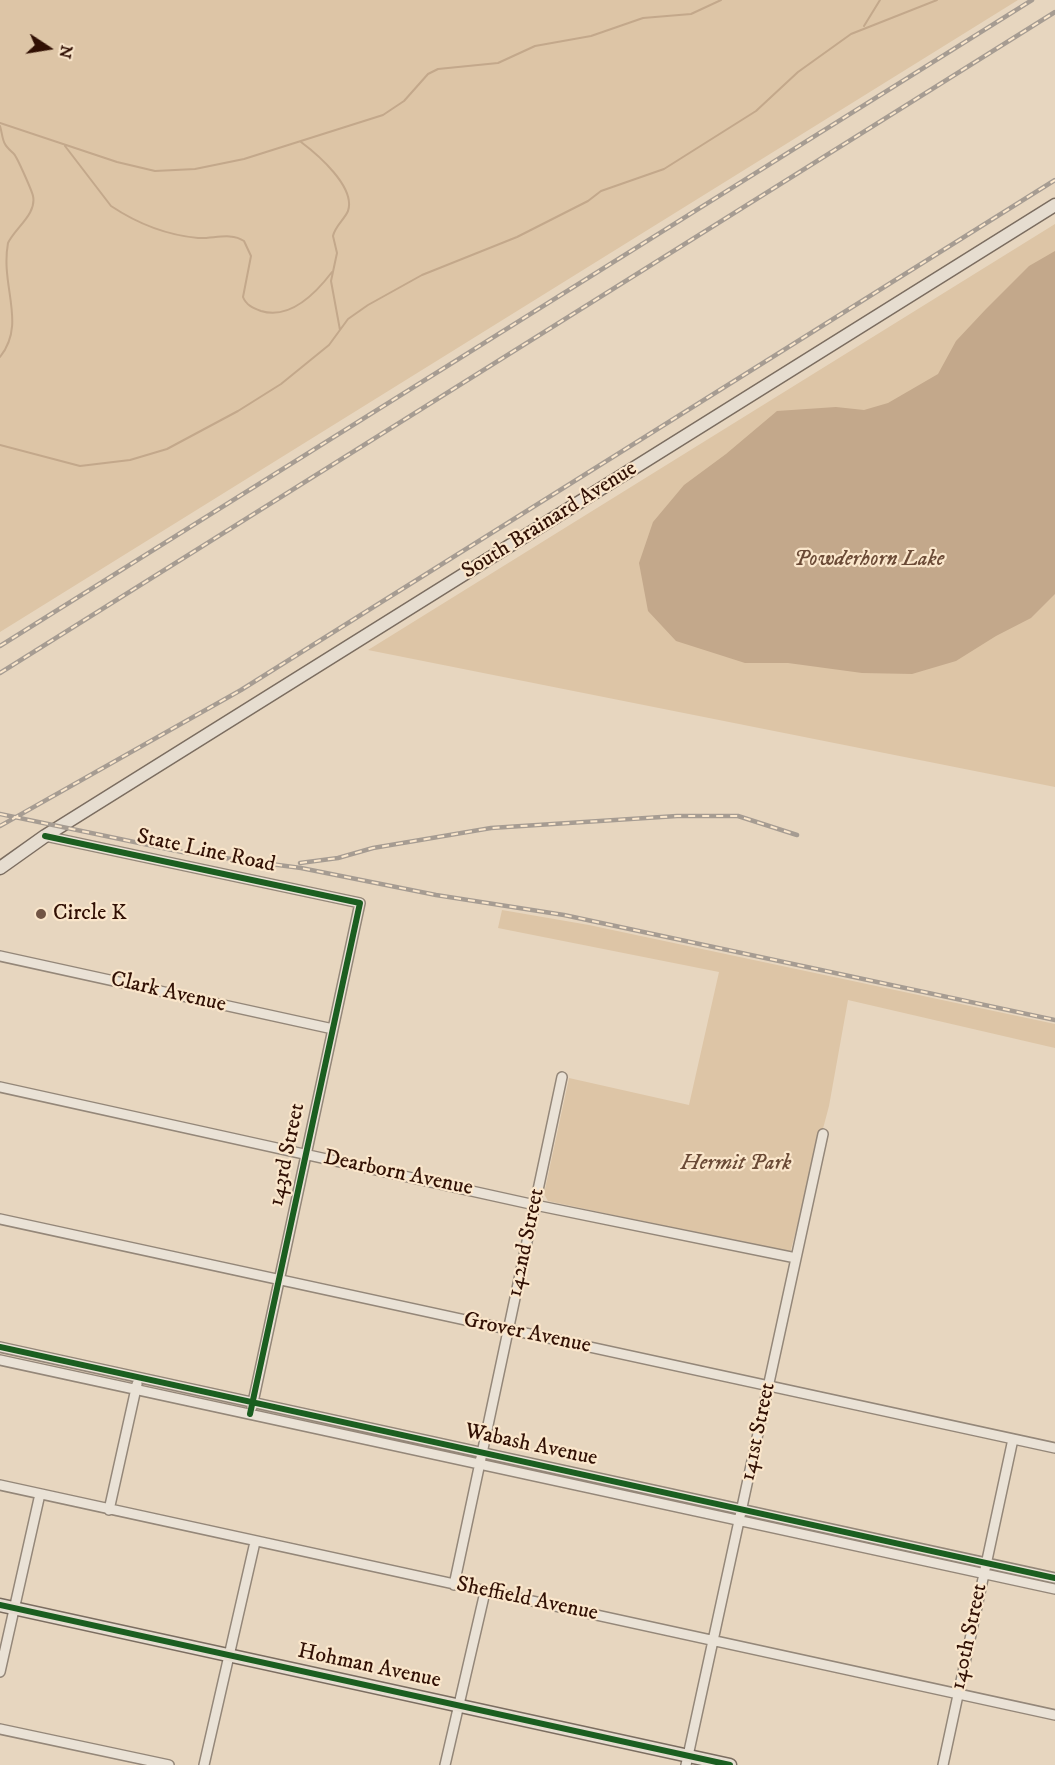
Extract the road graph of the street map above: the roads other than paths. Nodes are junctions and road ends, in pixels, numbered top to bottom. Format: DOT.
graph roads {
  1 [pos="1055,205"];
  2 [pos="45,836"];
  3 [pos="0,868"];
  4 [pos="360,903"];
  5 [pos="1,955"];
  6 [pos="333,1029"];
  7 [pos="562,1077"];
  8 [pos="0,1087"];
  9 [pos="823,1134"];
  10 [pos="306,1154"];
  11 [pos="535,1204"];
  12 [pos="0,1219"];
  13 [pos="796,1258"];
  14 [pos="279,1280"];
  15 [pos="508,1330"];
  16 [pos="0,1347"];
  17 [pos="0,1360"];
  18 [pos="139,1378"];
  19 [pos="769,1386"];
  20 [pos="136,1389"];
  21 [pos="253,1402"];
  22 [pos="250,1414"];
  23 [pos="1013,1439"];
  24 [pos="1055,1448"];
  25 [pos="482,1453"];
  26 [pos="480,1464"];
  27 [pos="0,1485"];
  28 [pos="40,1494"];
  29 [pos="109,1510"];
  30 [pos="742,1510"];
  31 [pos="740,1520"];
  32 [pos="255,1542"];
  33 [pos="986,1563"];
  34 [pos="984,1573"];
  35 [pos="1055,1578"];
  36 [pos="454,1585"];
  37 [pos="1055,1589"];
  38 [pos="485,1592"];
  39 [pos="0,1605"];
  40 [pos="15,1608"];
  41 [pos="714,1640"];
  42 [pos="229,1655"];
  43 [pos="0,1672"];
  44 [pos="958,1694"];
  45 [pos="459,1706"];
  46 [pos="1055,1715"];
  47 [pos="0,1729"];
  48 [pos="687,1760"];
  49 [pos="169,1765"];
  50 [pos="204,1765"];
  51 [pos="445,1765"];
  52 [pos="730,1765"];
  53 [pos="943,1765"];
  1 -- 2 [label="main road, South Brainard Avenue"];
  2 -- 3 [label="main road, South Brainard Avenue"];
  2 -- 4 [label="street, State Line Road"];
  4 -- 6 [label="street, 143rd Street"];
  5 -- 6 [label="street, Clark Avenue"];
  6 -- 10 [label="street, 143rd Street"];
  7 -- 11 [label="street, 142nd Street"];
  8 -- 10 [label="street, Dearborn Avenue"];
  9 -- 13 [label="street, 141st Street"];
  10 -- 11 [label="street, Dearborn Avenue"];
  10 -- 14 [label="street, 143rd Street"];
  11 -- 13 [label="street, Dearborn Avenue"];
  11 -- 15 [label="street, 142nd Street"];
  12 -- 14 [label="street, Grover Avenue"];
  13 -- 19 [label="street, 141st Street"];
  14 -- 15 [label="street, Grover Avenue"];
  14 -- 21 [label="street, 143rd Street"];
  15 -- 19 [label="street, Grover Avenue"];
  15 -- 25 [label="street, 142nd Street"];
  16 -- 18 [label="street, Wabash Avenue"];
  17 -- 20 [label="street, Wabash Avenue"];
  18 -- 20 [label="street"];
  18 -- 21 [label="street, Wabash Avenue"];
  19 -- 23 [label="street, Grover Avenue"];
  19 -- 30 [label="street, 141st Street"];
  20 -- 22 [label="street, Wabash Avenue"];
  20 -- 29 [label="street"];
  21 -- 22 [label="street, 143rd Street"];
  21 -- 25 [label="street, Wabash Avenue"];
  22 -- 26 [label="street, Wabash Avenue"];
  23 -- 24 [label="street, Grover Avenue"];
  23 -- 33 [label="street, 140th Street"];
  25 -- 26 [label="street, 142nd Street"];
  25 -- 30 [label="street, Wabash Avenue"];
  26 -- 31 [label="street, Wabash Avenue"];
  26 -- 36 [label="street, 142nd Street"];
  27 -- 28 [label="street, Sheffield Avenue"];
  28 -- 29 [label="street, Sheffield Avenue"];
  28 -- 40 [label="street"];
  29 -- 32 [label="street, Sheffield Avenue"];
  30 -- 31 [label="street, 141st Street"];
  30 -- 33 [label="street, Wabash Avenue"];
  31 -- 34 [label="street, Wabash Avenue"];
  31 -- 41 [label="street, 141st Street"];
  32 -- 36 [label="street, Sheffield Avenue"];
  32 -- 42 [label="street"];
  33 -- 34 [label="street, 140th Street"];
  33 -- 35 [label="street, Wabash Avenue"];
  34 -- 37 [label="street, Wabash Avenue"];
  34 -- 44 [label="street, 140th Street"];
  36 -- 38 [label="street, Sheffield Avenue"];
  38 -- 41 [label="street, Sheffield Avenue"];
  38 -- 45 [label="street"];
  39 -- 40 [label="main road, Hohman Avenue"];
  40 -- 42 [label="main road, Hohman Avenue"];
  40 -- 43 [label="street"];
  41 -- 44 [label="street, Sheffield Avenue"];
  41 -- 48 [label="street, 141st Street"];
  42 -- 45 [label="main road, Hohman Avenue"];
  42 -- 50 [label="street"];
  44 -- 46 [label="street, Sheffield Avenue"];
  44 -- 53 [label="street, 140th Street"];
  45 -- 48 [label="main road, Hohman Avenue"];
  45 -- 51 [label="street"];
  47 -- 49 [label="street"];
  48 -- 52 [label="main road, Hohman Avenue"];
}
